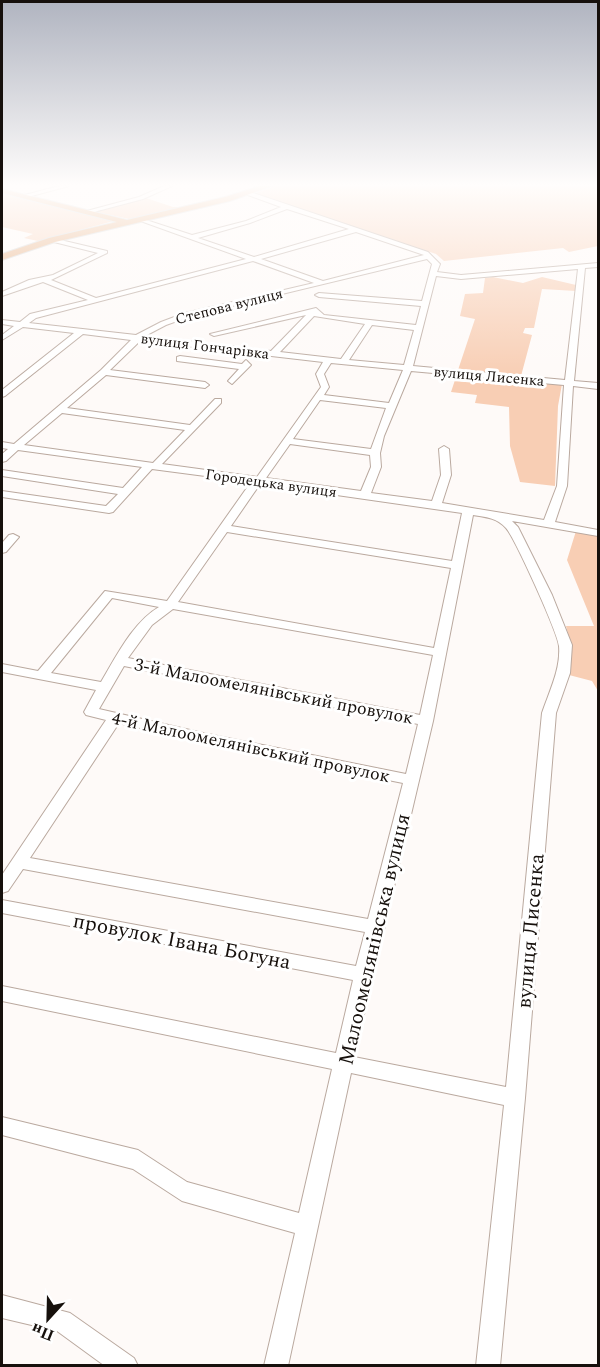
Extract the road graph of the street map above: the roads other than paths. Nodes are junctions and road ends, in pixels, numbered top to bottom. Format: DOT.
graph roads {
  1 [pos="23,250"];
  2 [pos="95,250"];
  3 [pos="222,250"];
  4 [pos="286,250"];
  5 [pos="412,250"];
  6 [pos="430,256"];
  7 [pos="2,257"];
  8 [pos="251,260"];
  9 [pos="598,265"];
  10 [pos="582,267"];
  11 [pos="434,274"];
  12 [pos="45,280"];
  13 [pos="322,283"];
  14 [pos="303,288"];
  15 [pos="2,294"];
  16 [pos="318,295"];
  17 [pos="95,300"];
  18 [pos="425,304"];
  19 [pos="315,311"];
  20 [pos="2,322"];
  21 [pos="370,322"];
  22 [pos="20,325"];
  23 [pos="419,328"];
  24 [pos="80,332"];
  25 [pos="214,334"];
  26 [pos="2,338"];
  27 [pos="138,338"];
  28 [pos="256,352"];
  29 [pos="273,354"];
  30 [pos="180,359"];
  31 [pos="328,360"];
  32 [pos="343,362"];
  33 [pos="246,367"];
  34 [pos="408,368"];
  35 [pos="104,372"];
  36 [pos="232,381"];
  37 [pos="569,383"];
  38 [pos="205,385"];
  39 [pos="598,386"];
  40 [pos="2,394"];
  41 [pos="318,397"];
  42 [pos="218,400"];
  43 [pos="392,406"];
  44 [pos="60,410"];
  45 [pos="193,428"];
  46 [pos="288,441"];
  47 [pos="2,445"];
  48 [pos="14,447"];
  49 [pos="444,449"];
  50 [pos="375,453"];
  51 [pos="2,459"];
  52 [pos="152,466"];
  53 [pos="2,473"];
  54 [pos="258,481"];
  55 [pos="125,492"];
  56 [pos="2,494"];
  57 [pos="364,496"];
  58 [pos="436,505"];
  59 [pos="468,511"];
  60 [pos="498,516"];
  61 [pos="545,523"];
  62 [pos="226,528"];
  63 [pos="598,533"];
  64 [pos="13,537"];
  65 [pos="2,550"];
  66 [pos="456,565"];
  67 [pos="169,606"];
  68 [pos="441,653"];
  69 [pos="121,661"];
  70 [pos="2,668"];
  71 [pos="42,675"];
  72 [pos="105,687"];
  73 [pos="114,719"];
  74 [pos="426,721"];
  75 [pos="412,780"];
  76 [pos="19,862"];
  77 [pos="2,887"];
  78 [pos="2,907"];
  79 [pos="375,927"];
  80 [pos="363,975"];
  81 [pos="2,994"];
  82 [pos="345,1064"];
  83 [pos="515,1098"];
  84 [pos="2,1126"];
  85 [pos="308,1226"];
  86 [pos="2,1307"];
  87 [pos="126,1365"];
  88 [pos="276,1365"];
  89 [pos="488,1365"];
  1 -- 7 [label="main road"];
  2 -- 12 [label="street"];
  3 -- 8 [label="street"];
  4 -- 8 [label="street"];
  5 -- 6 [label="street"];
  6 -- 11 [label="street"];
  6 -- 13 [label="street, Степова вулиця"];
  8 -- 13 [label="street"];
  8 -- 17 [label="street"];
  9 -- 10 [label="street"];
  10 -- 11 [label="street"];
  10 -- 37 [label="street, вулиця Лисенка"];
  11 -- 18 [label="street"];
  12 -- 15 [label="street"];
  12 -- 17 [label="street"];
  13 -- 14 [label="street, Степова вулиця"];
  14 -- 16 [label="street"];
  14 -- 27 [label="street, Степова вулиця"];
  16 -- 18 [label="street"];
  16 -- 19 [label="street"];
  17 -- 22 [label="street"];
  18 -- 23 [label="street"];
  19 -- 21 [label="street"];
  19 -- 25 [label="street"];
  19 -- 29 [label="street"];
  20 -- 22 [label="street, вулиця Гончарівка"];
  21 -- 23 [label="street"];
  21 -- 32 [label="street"];
  22 -- 24 [label="street, вулиця Гончарівка"];
  22 -- 26 [label="street"];
  23 -- 34 [label="street"];
  24 -- 27 [label="street, вулиця Гончарівка"];
  24 -- 40 [label="street"];
  27 -- 28 [label="street, вулиця Гончарівка"];
  27 -- 35 [label="street, Степова вулиця"];
  28 -- 29 [label="street, вулиця Гончарівка"];
  28 -- 33 [label="street"];
  29 -- 31 [label="street, вулиця Гончарівка"];
  30 -- 33 [label="street"];
  31 -- 32 [label="street, вулиця Гончарівка"];
  31 -- 41 [label="street"];
  32 -- 34 [label="street, вулиця Гончарівка"];
  33 -- 36 [label="street"];
  34 -- 37 [label="street, вулиця Лисенка"];
  34 -- 43 [label="street"];
  35 -- 38 [label="street"];
  35 -- 44 [label="street, Степова вулиця"];
  37 -- 39 [label="street, вулиця Лисенка"];
  37 -- 61 [label="street, вулиця Лисенка"];
  41 -- 43 [label="street"];
  41 -- 46 [label="street"];
  42 -- 45 [label="street"];
  43 -- 50 [label="street"];
  44 -- 45 [label="street"];
  44 -- 48 [label="street, Степова вулиця"];
  45 -- 52 [label="street"];
  46 -- 50 [label="street"];
  46 -- 54 [label="street"];
  47 -- 48 [label="street, Городецька вулиця"];
  48 -- 51 [label="street, Степова вулиця"];
  48 -- 52 [label="street, Городецька вулиця"];
  49 -- 58 [label="street"];
  50 -- 57 [label="street"];
  52 -- 54 [label="street, Городецька вулиця"];
  52 -- 55 [label="street"];
  53 -- 55 [label="street"];
  54 -- 57 [label="street, Городецька вулиця"];
  54 -- 62 [label="street"];
  55 -- 56 [label="street"];
  57 -- 58 [label="street, Городецька вулиця"];
  58 -- 59 [label="street, Городецька вулиця"];
  59 -- 60 [label="street, Городецька вулиця"];
  59 -- 66 [label="street, Малоомелянівська вулиця"];
  60 -- 61 [label="street, Городецька вулиця"];
  60 -- 83 [label="street, вулиця Лисенка"];
  61 -- 63 [label="street, Городецька вулиця"];
  62 -- 66 [label="street"];
  62 -- 67 [label="street"];
  64 -- 65 [label="street"];
  66 -- 68 [label="street, Малоомелянівська вулиця"];
  67 -- 68 [label="street"];
  67 -- 69 [label="street"];
  67 -- 71 [label="street"];
  68 -- 74 [label="street, Малоомелянівська вулиця"];
  69 -- 72 [label="street"];
  69 -- 74 [label="street, 3-й Малоомелянівський провулок"];
  70 -- 71 [label="street"];
  71 -- 72 [label="street"];
  72 -- 73 [label="street, 4-й Малоомелянівський провулок"];
  73 -- 75 [label="street, 4-й Малоомелянівський провулок"];
  73 -- 76 [label="street"];
  74 -- 75 [label="street, Малоомелянівська вулиця"];
  75 -- 79 [label="street, Малоомелянівська вулиця"];
  76 -- 77 [label="street"];
  76 -- 79 [label="street"];
  78 -- 80 [label="street, провулок Івана Богуна"];
  79 -- 80 [label="street, Малоомелянівська вулиця"];
  80 -- 82 [label="street, Малоомелянівська вулиця"];
  81 -- 82 [label="street"];
  82 -- 83 [label="street"];
  82 -- 85 [label="street, Малоомелянівська вулиця"];
  83 -- 89 [label="street, вулиця Лисенка"];
  84 -- 85 [label="street"];
  85 -- 88 [label="street, Малоомелянівська вулиця"];
  86 -- 87 [label="street"];
}
